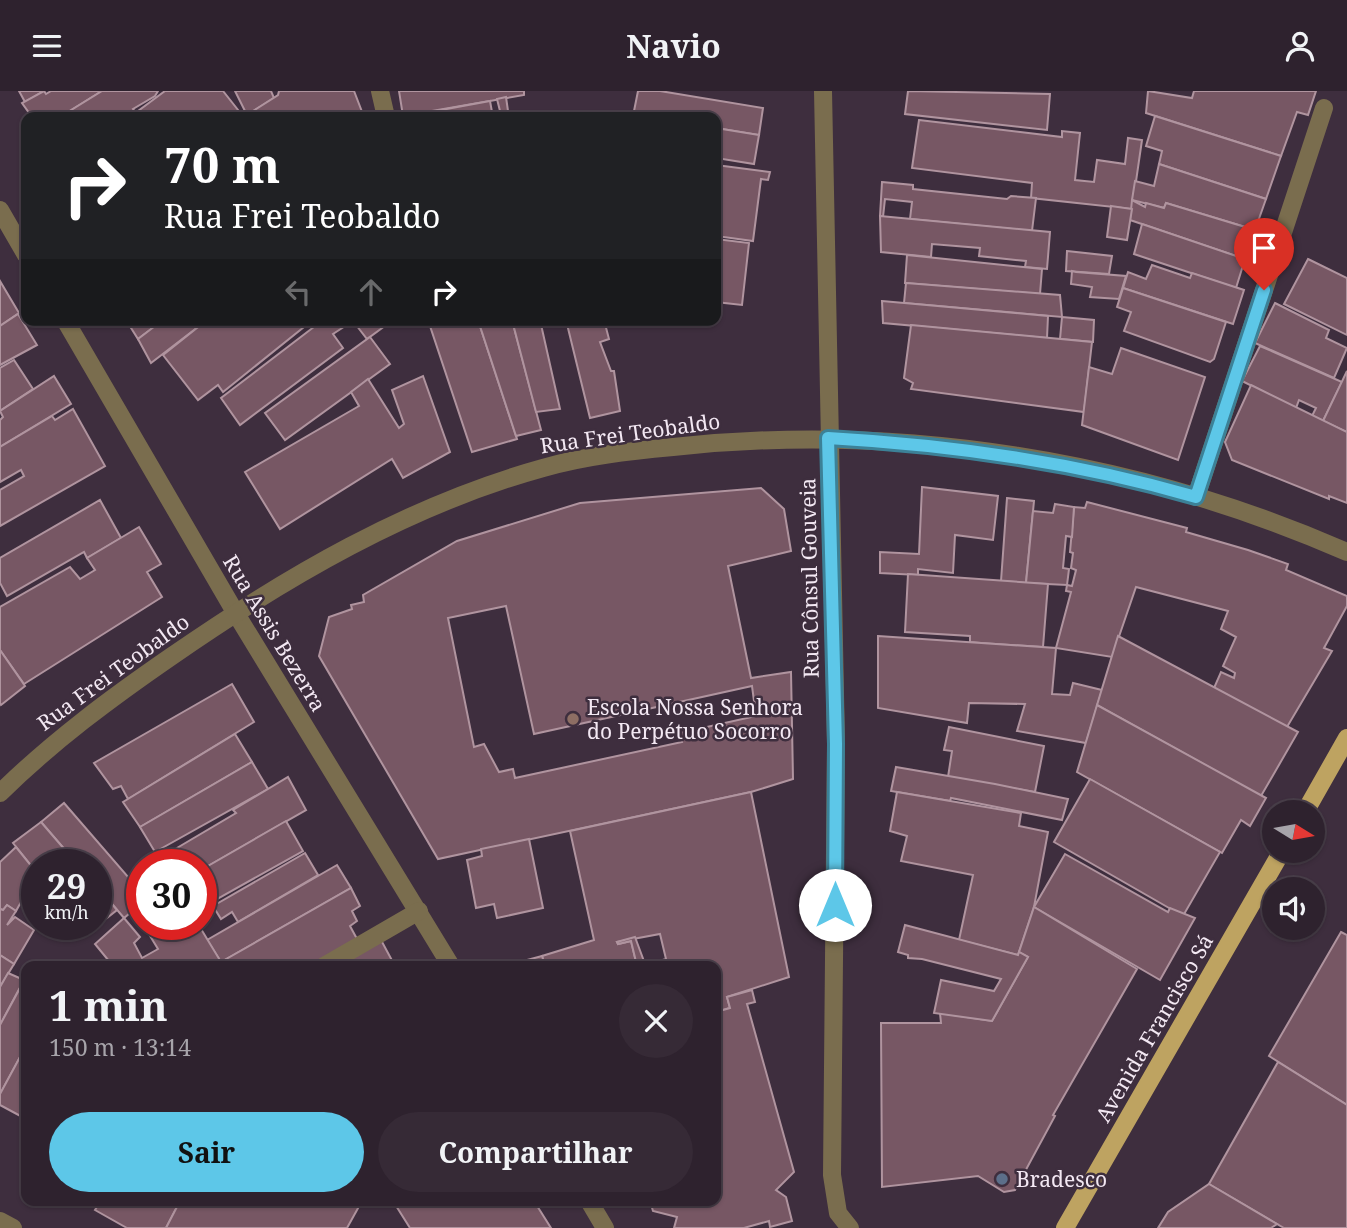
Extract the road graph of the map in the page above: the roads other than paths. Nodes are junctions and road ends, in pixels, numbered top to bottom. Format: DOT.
graph roads {
  1 [pos="380,91"];
  2 [pos="823,91"];
  3 [pos="1324,109"];
  4 [pos="385,112"];
  5 [pos="0,210"];
  6 [pos="21,246"];
  7 [pos="68,326"];
  8 [pos="828,438"];
  9 [pos="1196,497"];
  10 [pos="1347,552"];
  11 [pos="235,612"];
  12 [pos="1347,738"];
  13 [pos="0,793"];
  14 [pos="1311,800"];
  15 [pos="1275,863"];
  16 [pos="419,911"];
  17 [pos="333,961"];
  18 [pos="448,961"];
  19 [pos="592,1206"];
  20 [pos="0,1220"];
  21 [pos="13,1228"];
  22 [pos="605,1228"];
  23 [pos="850,1228"];
  24 [pos="1065,1228"];
  1 -- 4 [label="street"];
  2 -- 8 [label="street, Rua Cônsul Gouveia"];
  3 -- 9 [label="street"];
  5 -- 6 [label="street"];
  7 -- 11 [label="street, Rua Assis Bezerra"];
  8 -- 9 [label="street, Rua Frei Teobaldo"];
  8 -- 11 [label="street, Rua Frei Teobaldo"];
  8 -- 23 [label="street, Rua Cônsul Gouveia"];
  9 -- 10 [label="street, Rua Frei Teobaldo"];
  11 -- 13 [label="street, Rua Frei Teobaldo"];
  11 -- 16 [label="street, Rua Assis Bezerra"];
  12 -- 14 [label="main road"];
  15 -- 24 [label="main road, Avenida Francisco Sá"];
  16 -- 17 [label="street"];
  16 -- 18 [label="street, Rua Assis Bezerra"];
  19 -- 22 [label="street"];
  20 -- 21 [label="street"];
}
